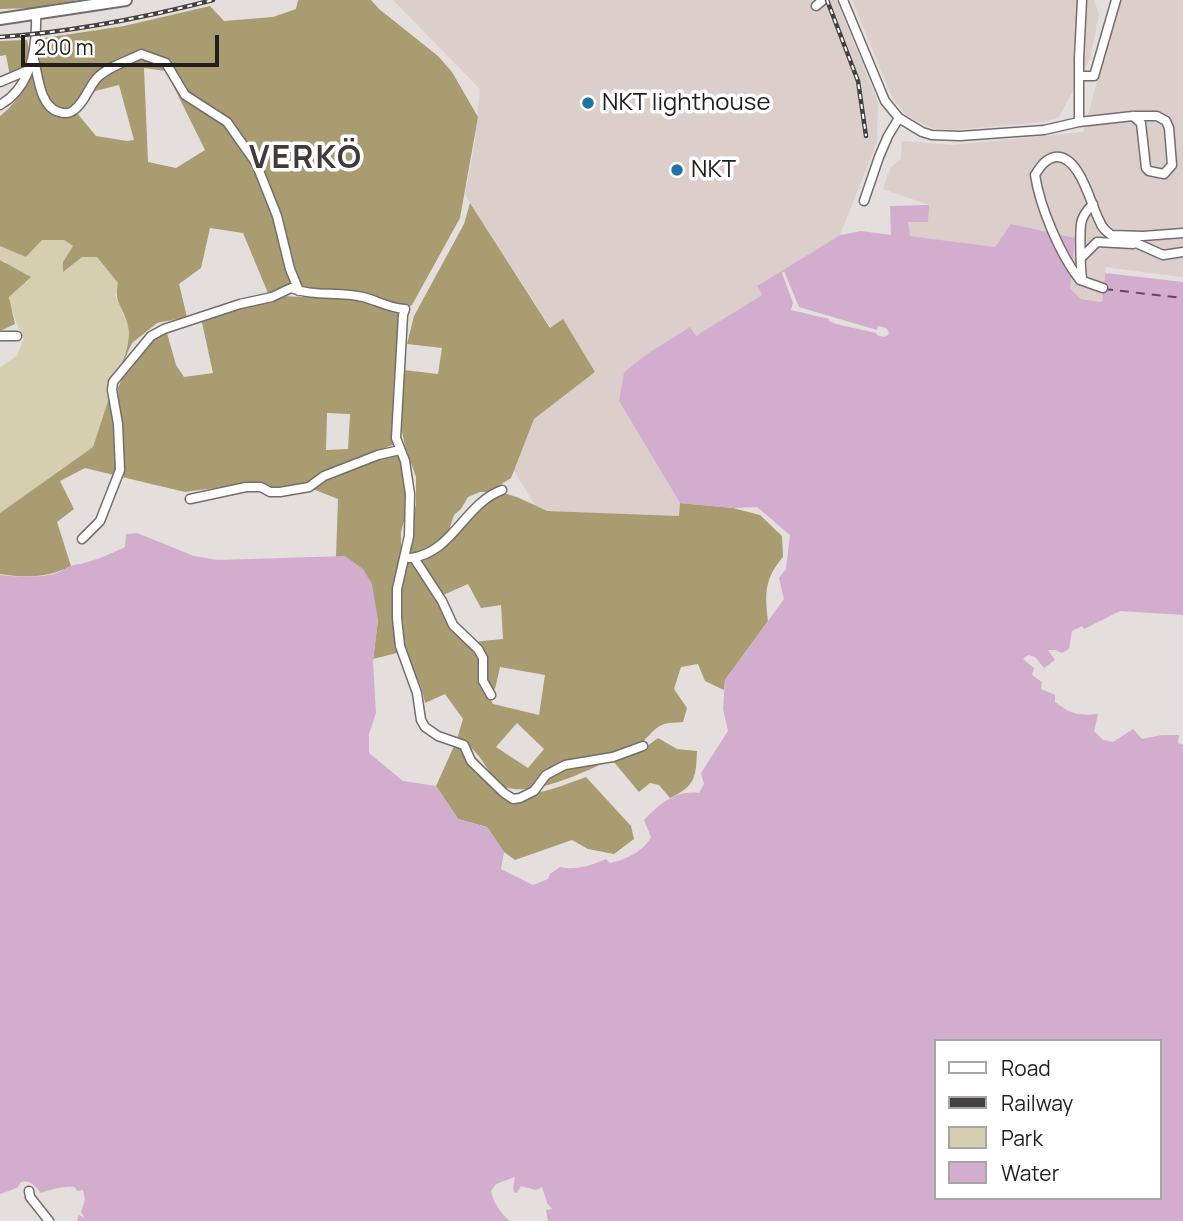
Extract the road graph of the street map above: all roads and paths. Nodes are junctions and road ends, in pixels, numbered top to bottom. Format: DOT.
graph roads {
  1 [pos="126,0"];
  2 [pos="844,0"];
  3 [pos="1082,0"];
  4 [pos="1116,0"];
  5 [pos="36,15"];
  6 [pos="0,19"];
  7 [pos="34,59"];
  8 [pos="29,70"];
  9 [pos="1079,76"];
  10 [pos="0,82"];
  11 [pos="0,105"];
  12 [pos="1133,116"];
  13 [pos="899,118"];
  14 [pos="1079,122"];
  15 [pos="864,201"];
  16 [pos="1093,204"];
  17 [pos="1183,233"];
  18 [pos="1122,237"];
  19 [pos="1140,245"];
  20 [pos="1183,252"];
  21 [pos="1083,256"];
  22 [pos="1084,284"];
  23 [pos="1103,288"];
  24 [pos="299,291"];
  25 [pos="0,336"];
  26 [pos="17,336"];
  27 [pos="400,450"];
  28 [pos="502,489"];
  29 [pos="190,499"];
  30 [pos="82,539"];
  31 [pos="414,558"];
  32 [pos="404,559"];
  33 [pos="491,695"];
  34 [pos="643,746"];
  35 [pos="29,1191"];
  36 [pos="49,1221"];
  1 -- 5 [label="main road"];
  2 -- 13 [label="street"];
  3 -- 9 [label="street"];
  4 -- 9 [label="street"];
  5 -- 6 [label="main road"];
  5 -- 7 [label="street"];
  7 -- 8 [label="street"];
  7 -- 24 [label="street"];
  8 -- 10 [label="street"];
  8 -- 11 [label="street"];
  9 -- 14 [label="street"];
  12 -- 12 [label="street"];
  12 -- 14 [label="street"];
  13 -- 14 [label="street"];
  13 -- 15 [label="street"];
  16 -- 18 [label="street"];
  16 -- 21 [label="street"];
  16 -- 22 [label="street"];
  17 -- 18 [label="street"];
  18 -- 19 [label="street"];
  19 -- 20 [label="street"];
  19 -- 21 [label="street"];
  21 -- 22 [label="street"];
  22 -- 23 [label="street"];
  24 -- 27 [label="street"];
  24 -- 30 [label="street"];
  25 -- 26 [label="street"];
  27 -- 29 [label="street"];
  27 -- 32 [label="street"];
  28 -- 31 [label="street"];
  31 -- 32 [label="street"];
  31 -- 33 [label="street"];
  32 -- 34 [label="street"];
  35 -- 36 [label="street"];
}
